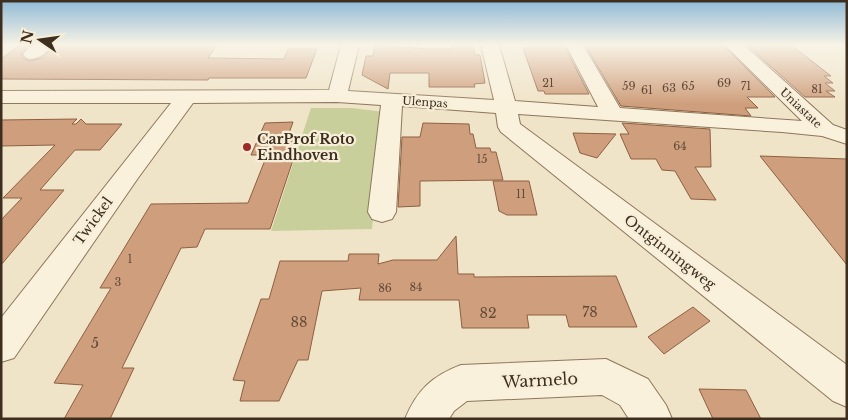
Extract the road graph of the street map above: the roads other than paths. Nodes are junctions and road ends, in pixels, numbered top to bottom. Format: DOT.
graph roads {
  1 [pos="345,65"];
  2 [pos="495,65"];
  3 [pos="585,65"];
  4 [pos="753,65"];
  5 [pos="187,96"];
  6 [pos="337,96"];
  7 [pos="1,97"];
  8 [pos="392,100"];
  9 [pos="506,107"];
  10 [pos="613,115"];
  11 [pos="825,130"];
  12 [pos="847,137"];
  13 [pos="382,212"];
  14 [pos="1,346"];
  15 [pos="847,388"];
  16 [pos="425,419"];
  17 [pos="652,419"];
  1 -- 6 [label="street"];
  2 -- 9 [label="street, Ontginningweg"];
  3 -- 10 [label="street"];
  4 -- 11 [label="street, Uniastate"];
  5 -- 6 [label="street, Ulenpas"];
  5 -- 7 [label="street, Ulenpas"];
  5 -- 14 [label="street, Twickel"];
  6 -- 8 [label="street, Ulenpas"];
  8 -- 9 [label="street, Ulenpas"];
  8 -- 13 [label="street"];
  9 -- 10 [label="street, Ulenpas"];
  9 -- 15 [label="street, Ontginningweg"];
  10 -- 11 [label="street, Ulenpas"];
  11 -- 12 [label="street, Ulenpas"];
  16 -- 17 [label="street, Warmelo"];
}
